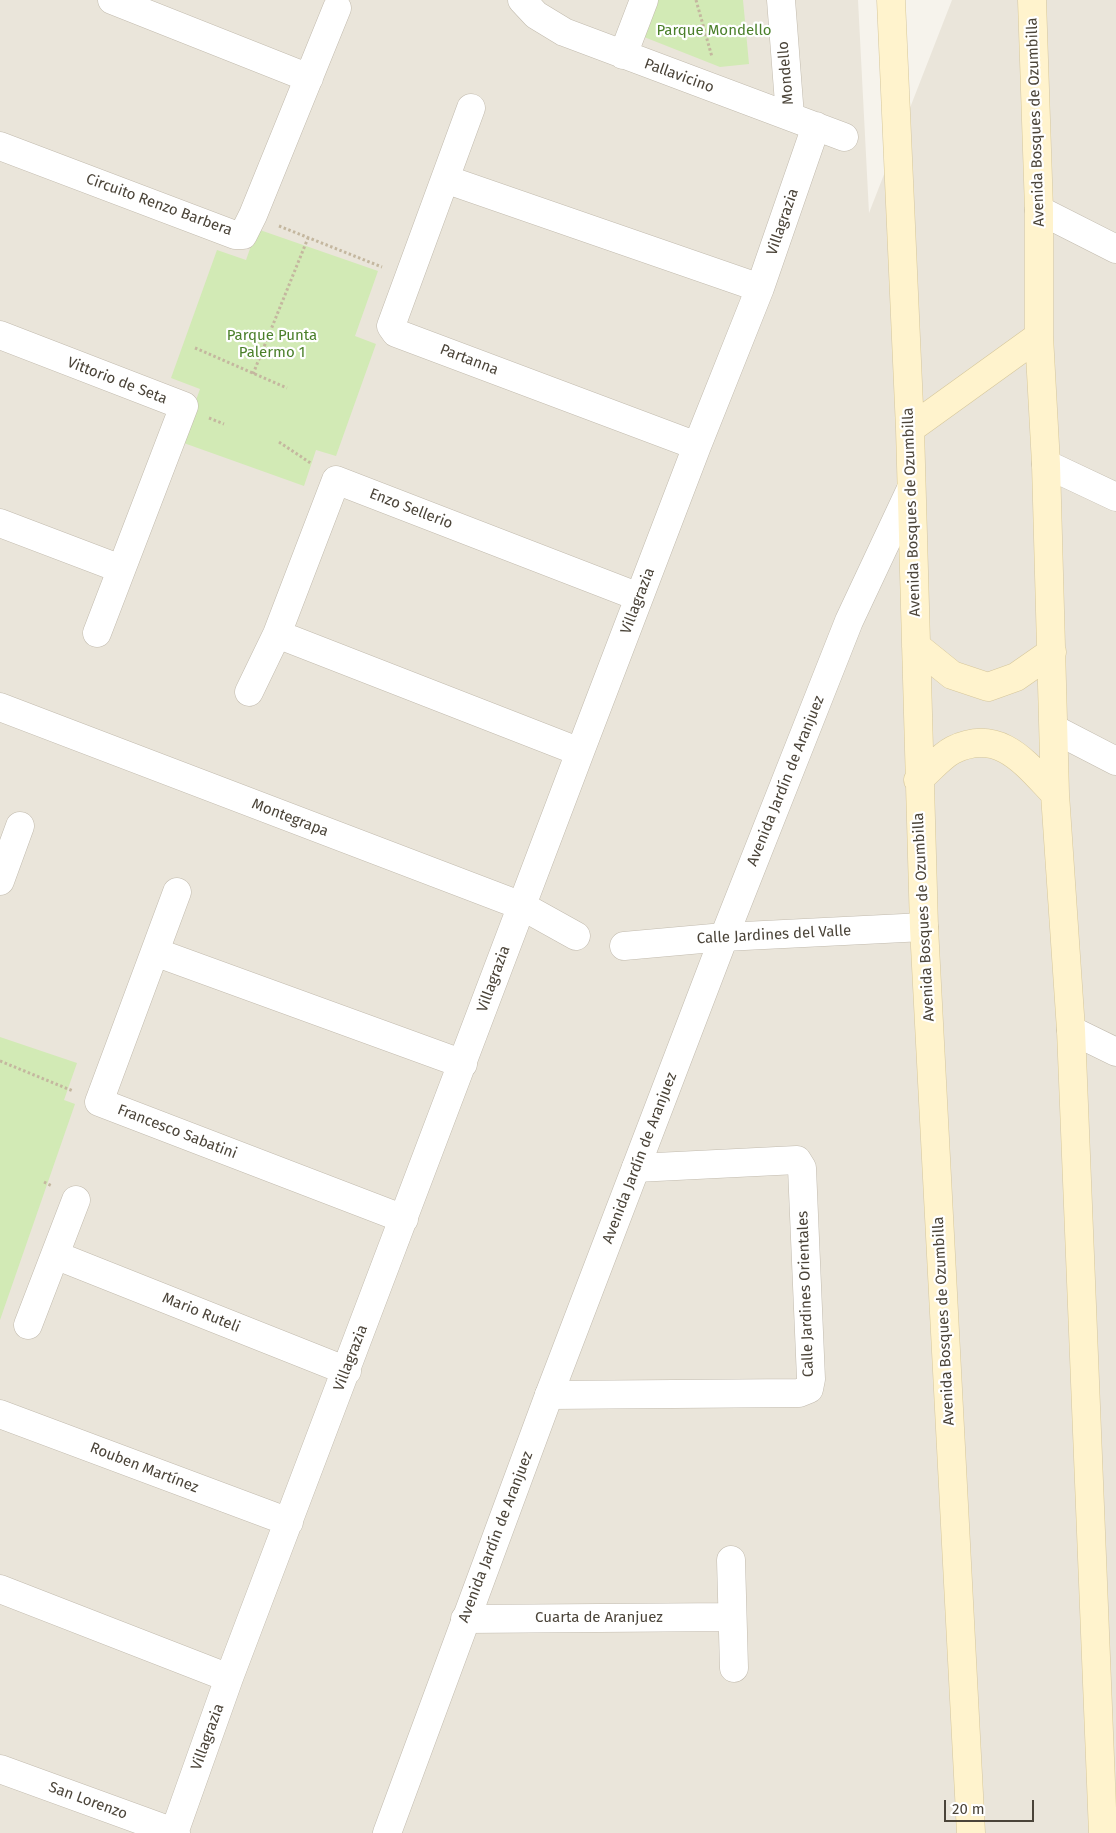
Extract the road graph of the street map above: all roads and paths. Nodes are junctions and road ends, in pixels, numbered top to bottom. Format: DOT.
graph roads {
  1 [pos="112,0"];
  2 [pos="522,0"];
  3 [pos="644,0"];
  4 [pos="696,0"];
  5 [pos="781,0"];
  6 [pos="891,0"];
  7 [pos="1032,0"];
  8 [pos="336,8"];
  9 [pos="623,55"];
  10 [pos="309,78"];
  11 [pos="722,92"];
  12 [pos="472,108"];
  13 [pos="790,116"];
  14 [pos="816,126"];
  15 [pos="844,137"];
  16 [pos="0,146"];
  17 [pos="445,179"];
  18 [pos="1039,210"];
  19 [pos="253,215"];
  20 [pos="308,238"];
  21 [pos="1116,249"];
  22 [pos="408,278"];
  23 [pos="760,288"];
  24 [pos="0,335"];
  25 [pos="1039,336"];
  26 [pos="195,348"];
  27 [pos="253,374"];
  28 [pos="287,388"];
  29 [pos="910,429"];
  30 [pos="279,442"];
  31 [pos="697,446"];
  32 [pos="1046,464"];
  33 [pos="336,480"];
  34 [pos="910,491"];
  35 [pos="1116,497"];
  36 [pos="0,523"];
  37 [pos="121,569"];
  38 [pos="640,596"];
  39 [pos="96,633"];
  40 [pos="277,634"];
  41 [pos="916,646"];
  42 [pos="1052,652"];
  43 [pos="249,692"];
  44 [pos="0,707"];
  45 [pos="1054,729"];
  46 [pos="580,752"];
  47 [pos="1116,761"];
  48 [pos="918,780"];
  49 [pos="1055,794"];
  50 [pos="20,826"];
  51 [pos="0,881"];
  52 [pos="177,892"];
  53 [pos="522,906"];
  54 [pos="924,927"];
  55 [pos="576,936"];
  56 [pos="724,937"];
  57 [pos="624,946"];
  58 [pos="155,952"];
  59 [pos="1071,1030"];
  60 [pos="1116,1052"];
  61 [pos="1,1062"];
  62 [pos="463,1064"];
  63 [pos="0,1068"];
  64 [pos="99,1102"];
  65 [pos="636,1168"];
  66 [pos="76,1200"];
  67 [pos="404,1219"];
  68 [pos="55,1255"];
  69 [pos="28,1324"];
  70 [pos="347,1371"];
  71 [pos="549,1395"];
  72 [pos="0,1414"];
  73 [pos="289,1522"];
  74 [pos="731,1560"];
  75 [pos="0,1589"];
  76 [pos="732,1617"];
  77 [pos="465,1619"];
  78 [pos="734,1668"];
  79 [pos="229,1678"];
  80 [pos="0,1769"];
  81 [pos="175,1833"];
  82 [pos="387,1833"];
  83 [pos="970,1833"];
  84 [pos="1103,1833"];
  1 -- 10 [label="street"];
  2 -- 9 [label="street, Pallavicino"];
  3 -- 9 [label="street"];
  4 -- 11 [label="path"];
  5 -- 13 [label="street, Mondello"];
  6 -- 29 [label="main road, Avenida Bosques de Ozumbilla"];
  7 -- 18 [label="main road, Avenida Bosques de Ozumbilla"];
  8 -- 10 [label="street, Circuito Renzo Barbera"];
  9 -- 11 [label="street, Pallavicino"];
  10 -- 19 [label="street, Circuito Renzo Barbera"];
  11 -- 13 [label="street, Pallavicino"];
  12 -- 17 [label="street, Partanna"];
  13 -- 14 [label="street, Pallavicino"];
  14 -- 15 [label="street, Pallavicino"];
  14 -- 23 [label="street, Villagrazia"];
  16 -- 19 [label="street, Circuito Renzo Barbera"];
  17 -- 22 [label="street, Partanna"];
  17 -- 23 [label="street"];
  18 -- 21 [label="street"];
  18 -- 25 [label="main road, Avenida Bosques de Ozumbilla"];
  19 -- 20 [label="path"];
  20 -- 22 [label="path"];
  20 -- 27 [label="path"];
  22 -- 31 [label="street, Partanna"];
  23 -- 31 [label="street, Villagrazia"];
  24 -- 37 [label="street, Vittorio de Seta"];
  25 -- 29 [label="main road"];
  25 -- 32 [label="main road, Avenida Bosques de Ozumbilla"];
  26 -- 27 [label="path"];
  27 -- 28 [label="path"];
  29 -- 34 [label="main road, Avenida Bosques de Ozumbilla"];
  30 -- 33 [label="path"];
  31 -- 38 [label="street, Villagrazia"];
  32 -- 35 [label="street"];
  32 -- 42 [label="main road, Avenida Bosques de Ozumbilla"];
  33 -- 38 [label="street, Enzo Sellerio"];
  33 -- 40 [label="street"];
  34 -- 41 [label="main road, Avenida Bosques de Ozumbilla"];
  34 -- 56 [label="street, Avenida Jardín de Aranjuez"];
  36 -- 37 [label="street"];
  37 -- 39 [label="street, Vittorio de Seta"];
  38 -- 46 [label="street, Villagrazia"];
  40 -- 43 [label="street"];
  40 -- 46 [label="street"];
  41 -- 42 [label="main road"];
  41 -- 48 [label="main road, Avenida Bosques de Ozumbilla"];
  42 -- 45 [label="main road, Avenida Bosques de Ozumbilla"];
  44 -- 53 [label="street, Montegrapa"];
  45 -- 47 [label="street"];
  45 -- 49 [label="main road, Avenida Bosques de Ozumbilla"];
  46 -- 53 [label="street, Villagrazia"];
  48 -- 49 [label="main road"];
  48 -- 54 [label="main road, Avenida Bosques de Ozumbilla"];
  49 -- 59 [label="main road, Avenida Bosques de Ozumbilla"];
  50 -- 51 [label="street"];
  52 -- 58 [label="street, Francesco Sabatini"];
  53 -- 55 [label="street, Montegrapa"];
  53 -- 62 [label="street, Villagrazia"];
  54 -- 56 [label="street, Calle Jardines del Valle"];
  54 -- 83 [label="main road, Avenida Bosques de Ozumbilla"];
  56 -- 57 [label="street, Calle Jardines del Valle"];
  56 -- 65 [label="street, Avenida Jardín de Aranjuez"];
  58 -- 62 [label="street"];
  58 -- 64 [label="street, Francesco Sabatini"];
  59 -- 60 [label="street"];
  59 -- 84 [label="main road, Avenida Bosques de Ozumbilla"];
  61 -- 63 [label="path"];
  61 -- 64 [label="path"];
  62 -- 67 [label="street, Villagrazia"];
  64 -- 67 [label="street, Francesco Sabatini"];
  65 -- 71 [label="street, Avenida Jardín de Aranjuez"];
  65 -- 71 [label="street, Calle Jardines Orientales"];
  66 -- 68 [label="street"];
  67 -- 70 [label="street, Villagrazia"];
  68 -- 69 [label="street"];
  68 -- 70 [label="street, Mario Ruteli"];
  70 -- 73 [label="street, Villagrazia"];
  71 -- 77 [label="street, Avenida Jardín de Aranjuez"];
  72 -- 73 [label="street, Rouben Martínez"];
  73 -- 79 [label="street, Villagrazia"];
  74 -- 76 [label="street"];
  75 -- 79 [label="street"];
  76 -- 77 [label="street, Cuarta de Aranjuez"];
  76 -- 78 [label="street"];
  77 -- 82 [label="street, Avenida Jardín de Aranjuez"];
  79 -- 81 [label="street, Villagrazia"];
  80 -- 81 [label="street, San Lorenzo"];
}
